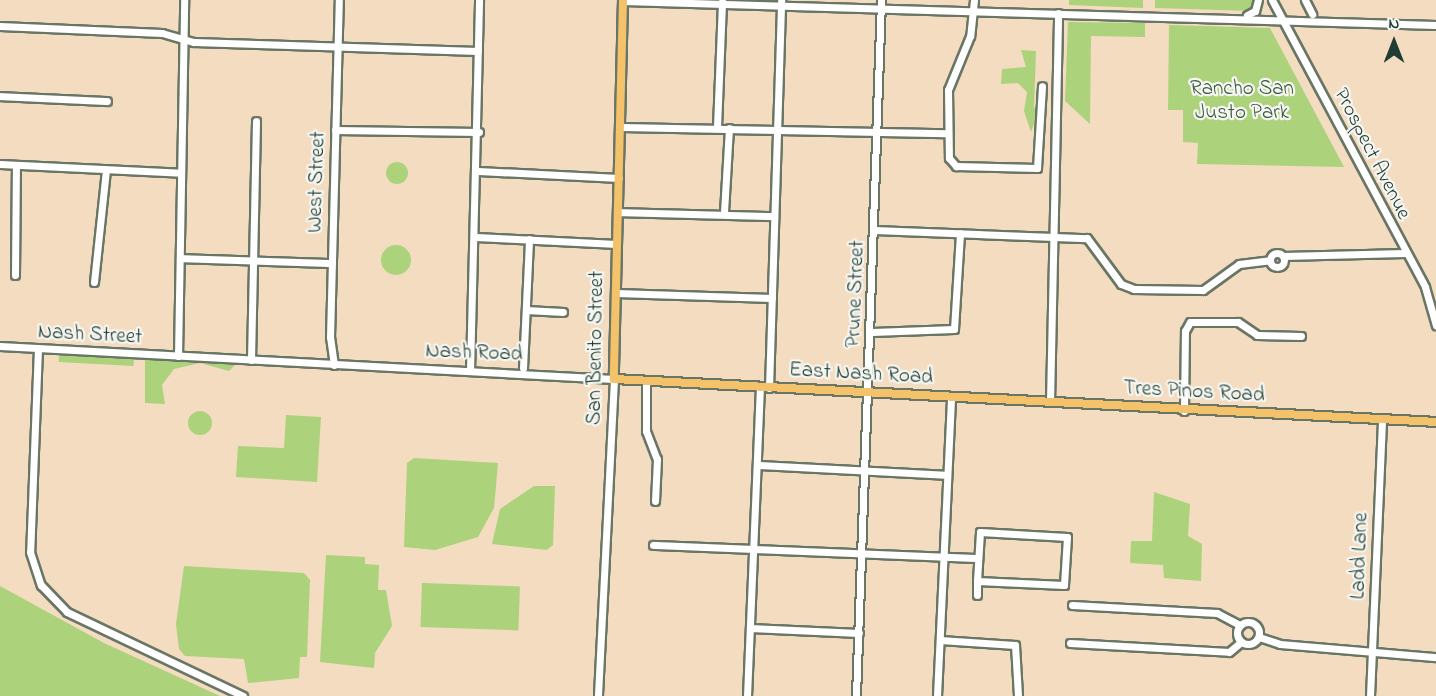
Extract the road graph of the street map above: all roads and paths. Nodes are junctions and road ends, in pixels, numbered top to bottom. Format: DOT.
graph roads {
  1 [pos="184,0"];
  2 [pos="339,0"];
  3 [pos="479,0"];
  4 [pos="974,0"];
  5 [pos="1258,0"];
  6 [pos="1272,0"];
  7 [pos="1305,0"];
  8 [pos="623,1"];
  9 [pos="722,2"];
  10 [pos="781,2"];
  11 [pos="881,4"];
  12 [pos="974,11"];
  13 [pos="1058,13"];
  14 [pos="1312,14"];
  15 [pos="1237,17"];
  16 [pos="1283,18"];
  17 [pos="1436,25"];
  18 [pos="0,26"];
  19 [pos="184,39"];
  20 [pos="338,47"];
  21 [pos="478,51"];
  22 [pos="1042,86"];
  23 [pos="0,96"];
  24 [pos="107,101"];
  25 [pos="1042,112"];
  26 [pos="1056,112"];
  27 [pos="256,121"];
  28 [pos="621,127"];
  29 [pos="717,127"];
  30 [pos="729,128"];
  31 [pos="776,128"];
  32 [pos="335,130"];
  33 [pos="479,132"];
  34 [pos="875,132"];
  35 [pos="946,133"];
  36 [pos="0,164"];
  37 [pos="16,165"];
  38 [pos="106,170"];
  39 [pos="478,171"];
  40 [pos="181,173"];
  41 [pos="619,178"];
  42 [pos="618,212"];
  43 [pos="724,212"];
  44 [pos="773,216"];
  45 [pos="874,230"];
  46 [pos="960,233"];
  47 [pos="1054,234"];
  48 [pos="476,237"];
  49 [pos="529,239"];
  50 [pos="617,244"];
  51 [pos="1405,253"];
  52 [pos="1283,256"];
  53 [pos="180,258"];
  54 [pos="1270,260"];
  55 [pos="254,261"];
  56 [pos="332,263"];
  57 [pos="15,276"];
  58 [pos="94,282"];
  59 [pos="616,293"];
  60 [pos="772,298"];
  61 [pos="526,310"];
  62 [pos="563,312"];
  63 [pos="1436,325"];
  64 [pos="872,332"];
  65 [pos="1301,336"];
  66 [pos="0,346"];
  67 [pos="38,348"];
  68 [pos="178,356"];
  69 [pos="251,360"];
  70 [pos="334,365"];
  71 [pos="523,368"];
  72 [pos="470,371"];
  73 [pos="614,379"];
  74 [pos="646,381"];
  75 [pos="765,387"];
  76 [pos="869,393"];
  77 [pos="951,397"];
  78 [pos="1050,402"];
  79 [pos="1184,411"];
  80 [pos="1382,418"];
  81 [pos="1436,422"];
  82 [pos="758,465"];
  83 [pos="866,471"];
  84 [pos="946,475"];
  85 [pos="655,501"];
  86 [pos="653,545"];
  87 [pos="754,548"];
  88 [pos="862,553"];
  89 [pos="943,557"];
  90 [pos="978,558"];
  91 [pos="977,581"];
  92 [pos="977,595"];
  93 [pos="1072,605"];
  94 [pos="1240,625"];
  95 [pos="750,628"];
  96 [pos="859,633"];
  97 [pos="1259,637"];
  98 [pos="940,640"];
  99 [pos="1241,642"];
  100 [pos="1070,643"];
  101 [pos="1372,649"];
  102 [pos="1436,657"];
  103 [pos="243,696"];
  104 [pos="598,696"];
  105 [pos="747,696"];
  106 [pos="856,696"];
  107 [pos="937,696"];
  108 [pos="1018,696"];
  109 [pos="1370,696"];
  1 -- 19 [label="street"];
  2 -- 20 [label="street, West Street"];
  3 -- 21 [label="street"];
  4 -- 12 [label="street"];
  5 -- 15 [label="street"];
  6 -- 16 [label="street, Prospect Avenue"];
  7 -- 14 [label="street"];
  8 -- 9 [label="street"];
  8 -- 28 [label="main road, San Benito Street"];
  9 -- 10 [label="street"];
  9 -- 29 [label="street"];
  10 -- 11 [label="street"];
  10 -- 31 [label="street"];
  11 -- 12 [label="street"];
  11 -- 34 [label="street, Prune Street"];
  12 -- 13 [label="street"];
  12 -- 35 [label="street"];
  13 -- 15 [label="street"];
  13 -- 26 [label="street"];
  15 -- 16 [label="street"];
  16 -- 17 [label="street"];
  16 -- 51 [label="street, Prospect Avenue"];
  18 -- 19 [label="street"];
  19 -- 20 [label="street"];
  19 -- 40 [label="street"];
  20 -- 21 [label="street"];
  20 -- 32 [label="street, West Street"];
  21 -- 33 [label="street"];
  22 -- 25 [label="street"];
  23 -- 24 [label="street"];
  25 -- 26 [label="street"];
  25 -- 35 [label="street"];
  26 -- 47 [label="street"];
  27 -- 55 [label="street"];
  28 -- 29 [label="street"];
  28 -- 41 [label="main road, San Benito Street"];
  29 -- 30 [label="street"];
  30 -- 31 [label="street"];
  30 -- 43 [label="street"];
  31 -- 34 [label="street"];
  31 -- 44 [label="street"];
  32 -- 33 [label="street"];
  32 -- 56 [label="street, West Street"];
  33 -- 39 [label="street"];
  34 -- 35 [label="street"];
  34 -- 45 [label="street, Prune Street"];
  36 -- 37 [label="street"];
  37 -- 38 [label="street"];
  37 -- 57 [label="street"];
  38 -- 40 [label="street"];
  38 -- 58 [label="street"];
  39 -- 41 [label="street"];
  39 -- 48 [label="street"];
  40 -- 53 [label="street"];
  41 -- 42 [label="main road, San Benito Street"];
  42 -- 43 [label="street"];
  42 -- 50 [label="main road, San Benito Street"];
  43 -- 44 [label="street"];
  44 -- 60 [label="street"];
  45 -- 46 [label="street"];
  45 -- 64 [label="street, Prune Street"];
  46 -- 47 [label="street"];
  46 -- 64 [label="street"];
  47 -- 54 [label="street"];
  47 -- 78 [label="street"];
  48 -- 49 [label="street"];
  48 -- 72 [label="street"];
  49 -- 50 [label="street"];
  49 -- 61 [label="street"];
  50 -- 59 [label="main road, San Benito Street"];
  51 -- 52 [label="street"];
  51 -- 63 [label="street, Prospect Avenue"];
  52 -- 54 [label="street"];
  52 -- 54 [label="street"];
  53 -- 55 [label="street"];
  53 -- 68 [label="street"];
  55 -- 56 [label="street"];
  55 -- 69 [label="street"];
  56 -- 70 [label="street, West Street"];
  59 -- 60 [label="street"];
  59 -- 73 [label="main road, San Benito Street"];
  60 -- 75 [label="street"];
  61 -- 62 [label="street"];
  61 -- 71 [label="street"];
  64 -- 76 [label="street, Prune Street"];
  65 -- 79 [label="street"];
  66 -- 67 [label="street, Nash Street"];
  67 -- 68 [label="street, Nash Street"];
  67 -- 103 [label="street"];
  68 -- 69 [label="street, Nash Road"];
  69 -- 70 [label="street, Nash Road"];
  70 -- 72 [label="street, Nash Road"];
  72 -- 73 [label="street, Nash Road"];
  73 -- 74 [label="main road, Nash Road"];
  73 -- 104 [label="street, San Benito Street"];
  74 -- 75 [label="main road, Nash Road"];
  74 -- 85 [label="street"];
  75 -- 76 [label="main road, East Nash Road"];
  75 -- 82 [label="street"];
  76 -- 77 [label="main road, East Nash Road"];
  76 -- 83 [label="street, Prune Street"];
  77 -- 78 [label="main road, Tres Pinos Road"];
  77 -- 84 [label="street"];
  78 -- 79 [label="main road, Tres Pinos Road"];
  79 -- 80 [label="main road, Tres Pinos Road"];
  80 -- 81 [label="main road, Tres Pinos Road"];
  80 -- 101 [label="street, Ladd Lane"];
  82 -- 83 [label="street"];
  82 -- 87 [label="street"];
  83 -- 84 [label="street"];
  83 -- 88 [label="street, Prune Street"];
  84 -- 89 [label="street"];
  86 -- 87 [label="street"];
  87 -- 88 [label="street"];
  87 -- 95 [label="street"];
  88 -- 89 [label="street"];
  88 -- 96 [label="street, Prune Street"];
  89 -- 90 [label="street"];
  89 -- 98 [label="street"];
  90 -- 91 [label="street"];
  90 -- 91 [label="street"];
  91 -- 92 [label="street"];
  93 -- 94 [label="street"];
  94 -- 97 [label="street"];
  94 -- 99 [label="street"];
  95 -- 96 [label="street"];
  95 -- 105 [label="street"];
  96 -- 106 [label="street, Prune Street"];
  97 -- 99 [label="street"];
  97 -- 101 [label="street"];
  98 -- 107 [label="street"];
  98 -- 108 [label="street"];
  99 -- 100 [label="street"];
  101 -- 102 [label="street"];
  101 -- 109 [label="street, Ladd Lane"];
}
